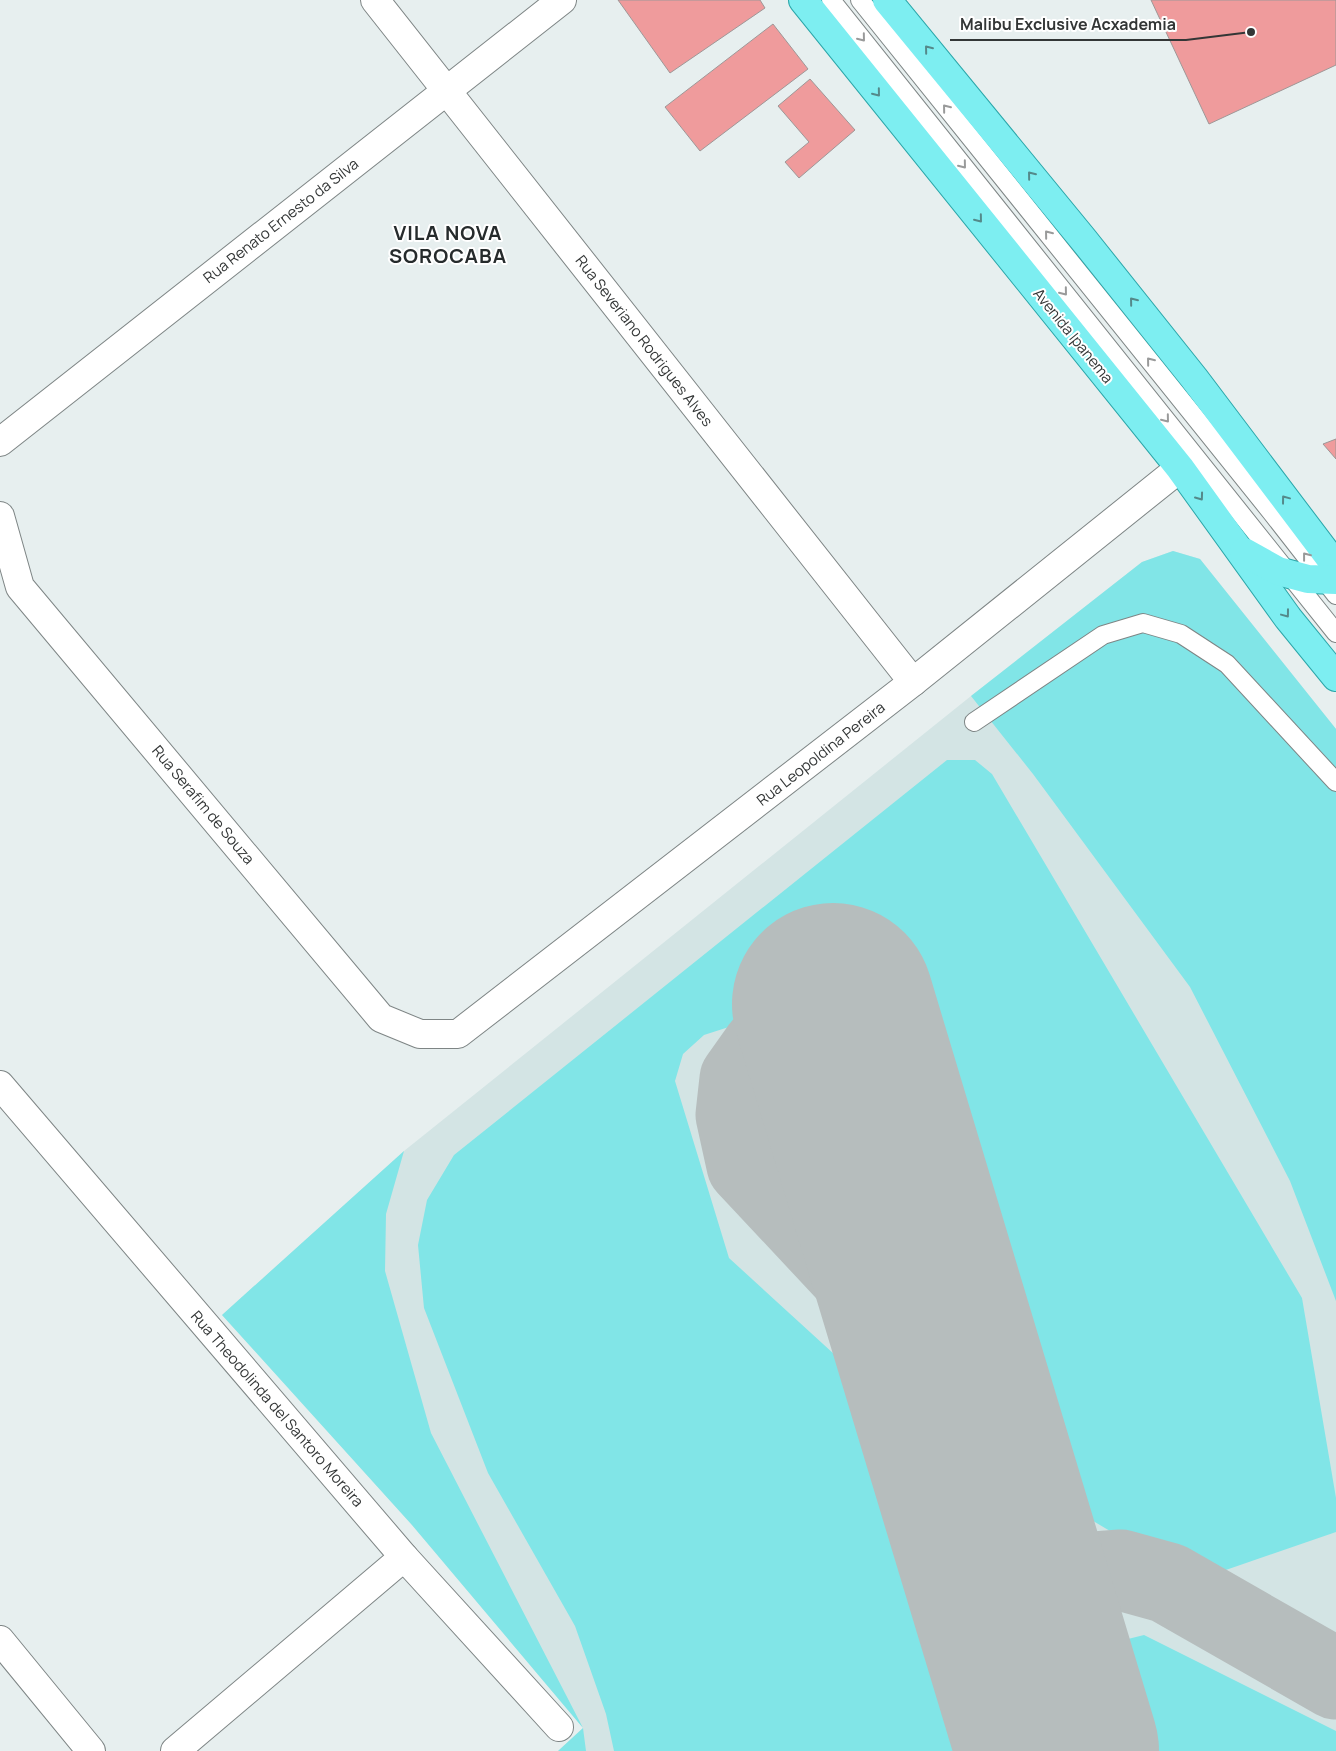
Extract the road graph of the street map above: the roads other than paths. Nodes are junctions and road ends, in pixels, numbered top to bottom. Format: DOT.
graph roads {
  1 [pos="375,0"];
  2 [pos="562,0"];
  3 [pos="803,0"];
  4 [pos="831,0"];
  5 [pos="860,0"];
  6 [pos="887,0"];
  7 [pos="446,91"];
  8 [pos="0,442"];
  9 [pos="1180,468"];
  10 [pos="0,516"];
  11 [pos="1236,547"];
  12 [pos="1333,573"];
  13 [pos="1289,574"];
  14 [pos="10,586"];
  15 [pos="1336,633"];
  16 [pos="1336,677"];
  17 [pos="913,682"];
  18 [pos="974,722"];
  19 [pos="1336,782"];
  20 [pos="458,1034"];
  21 [pos="0,1085"];
  22 [pos="404,1557"];
  23 [pos="0,1640"];
  24 [pos="559,1727"];
  25 [pos="91,1751"];
  26 [pos="175,1751"];
  1 -- 7 [label="street, Rua Severiano Rodrigues Alves"];
  2 -- 7 [label="street, Rua Renato Ernesto da Silva"];
  3 -- 9 [label="main road, Avenida Ipanema, one-way"];
  4 -- 13 [label="lane, one-way"];
  12 -- 5 [label="lane, one-way"];
  12 -- 6 [label="main road, one-way"];
  7 -- 8 [label="street, Rua Renato Ernesto da Silva"];
  7 -- 17 [label="street, Rua Severiano Rodrigues Alves"];
  9 -- 11 [label="main road, Avenida Ipanema, one-way"];
  9 -- 17 [label="street, Rua Leopoldina Pereira"];
  10 -- 14 [label="street, Rua Serafim de Souza"];
  11 -- 13 [label="main road"];
  11 -- 16 [label="main road, Avenida Ipanema, one-way"];
  12 -- 13 [label="main road"];
  13 -- 15 [label="lane"];
  14 -- 20 [label="street, Rua Serafim de Souza"];
  17 -- 20 [label="street, Rua Leopoldina Pereira"];
  18 -- 19 [label="lane"];
  21 -- 22 [label="street, Rua Theodolinda del Santoro Moreira"];
  22 -- 24 [label="street, Rua Theodolinda del Santoro Moreira"];
  22 -- 26 [label="street"];
  23 -- 25 [label="street"];
}
